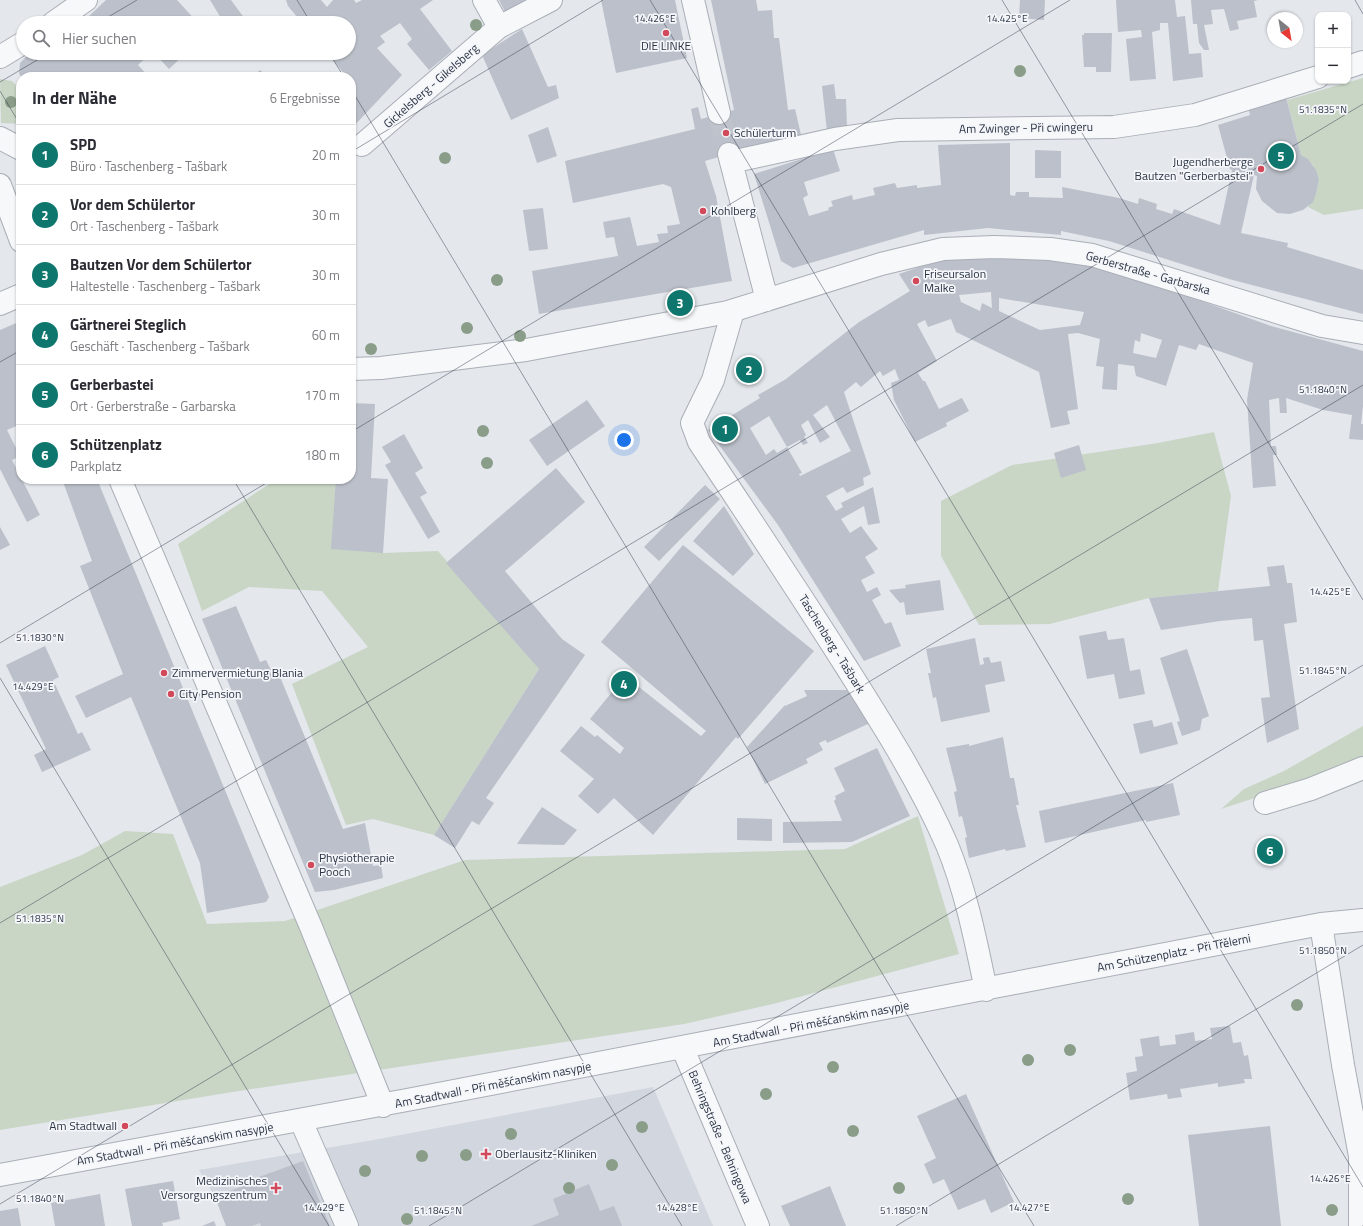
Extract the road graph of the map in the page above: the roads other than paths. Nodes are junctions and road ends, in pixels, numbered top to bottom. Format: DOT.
graph roads {
  1 [pos="86,0"];
  2 [pos="484,0"];
  3 [pos="551,0"];
  4 [pos="693,0"];
  5 [pos="62,16"];
  6 [pos="500,26"];
  7 [pos="16,48"];
  8 [pos="0,58"];
  9 [pos="1363,62"];
  10 [pos="1351,66"];
  11 [pos="1315,78"];
  12 [pos="719,113"];
  13 [pos="0,138"];
  14 [pos="362,145"];
  15 [pos="16,146"];
  16 [pos="0,185"];
  17 [pos="16,228"];
  18 [pos="16,296"];
  19 [pos="767,300"];
  20 [pos="0,304"];
  21 [pos="733,310"];
  22 [pos="1363,333"];
  23 [pos="356,369"];
  24 [pos="122,484"];
  25 [pos="1363,768"];
  26 [pos="1265,804"];
  27 [pos="1363,920"];
  28 [pos="1321,924"];
  29 [pos="986,990"];
  30 [pos="683,1049"];
  31 [pos="383,1106"];
  32 [pos="301,1121"];
  33 [pos="0,1175"];
  34 [pos="347,1226"];
  35 [pos="758,1226"];
  36 [pos="1360,1226"];
  1 -- 5 [label="street"];
  2 -- 6 [label="street"];
  3 -- 6 [label="street, Gickelsberg - Gikelsberg"];
  4 -- 12 [label="street"];
  6 -- 14 [label="street, Gickelsberg - Gikelsberg"];
  7 -- 8 [label="street"];
  9 -- 10 [label="street"];
  11 -- 19 [label="street, Am Zwinger - Při cwingeru"];
  13 -- 15 [label="street"];
  16 -- 17 [label="street"];
  18 -- 20 [label="street"];
  19 -- 21 [label="street, Gerberstraße - Garbarska"];
  19 -- 22 [label="street, Gerberstraße - Garbarska"];
  21 -- 23 [label="street, Gerberstraße - Garbarska"];
  21 -- 29 [label="street, Taschenberg - Tašbark"];
  24 -- 31 [label="street"];
  25 -- 26 [label="street"];
  27 -- 28 [label="street, Am Schützenplatz - Při Třělerni"];
  28 -- 29 [label="street, Am Schützenplatz - Při Třělerni"];
  28 -- 36 [label="street"];
  29 -- 30 [label="street, Am Stadtwall - Při měšćanskim nasypje"];
  30 -- 31 [label="street, Am Stadtwall - Při měšćanskim nasypje"];
  30 -- 35 [label="street, Behringstraße - Behringowa"];
  31 -- 32 [label="street, Am Stadtwall - Při měšćanskim nasypje"];
  32 -- 33 [label="street, Am Stadtwall - Při měšćanskim nasypje"];
  32 -- 34 [label="street"];
}
